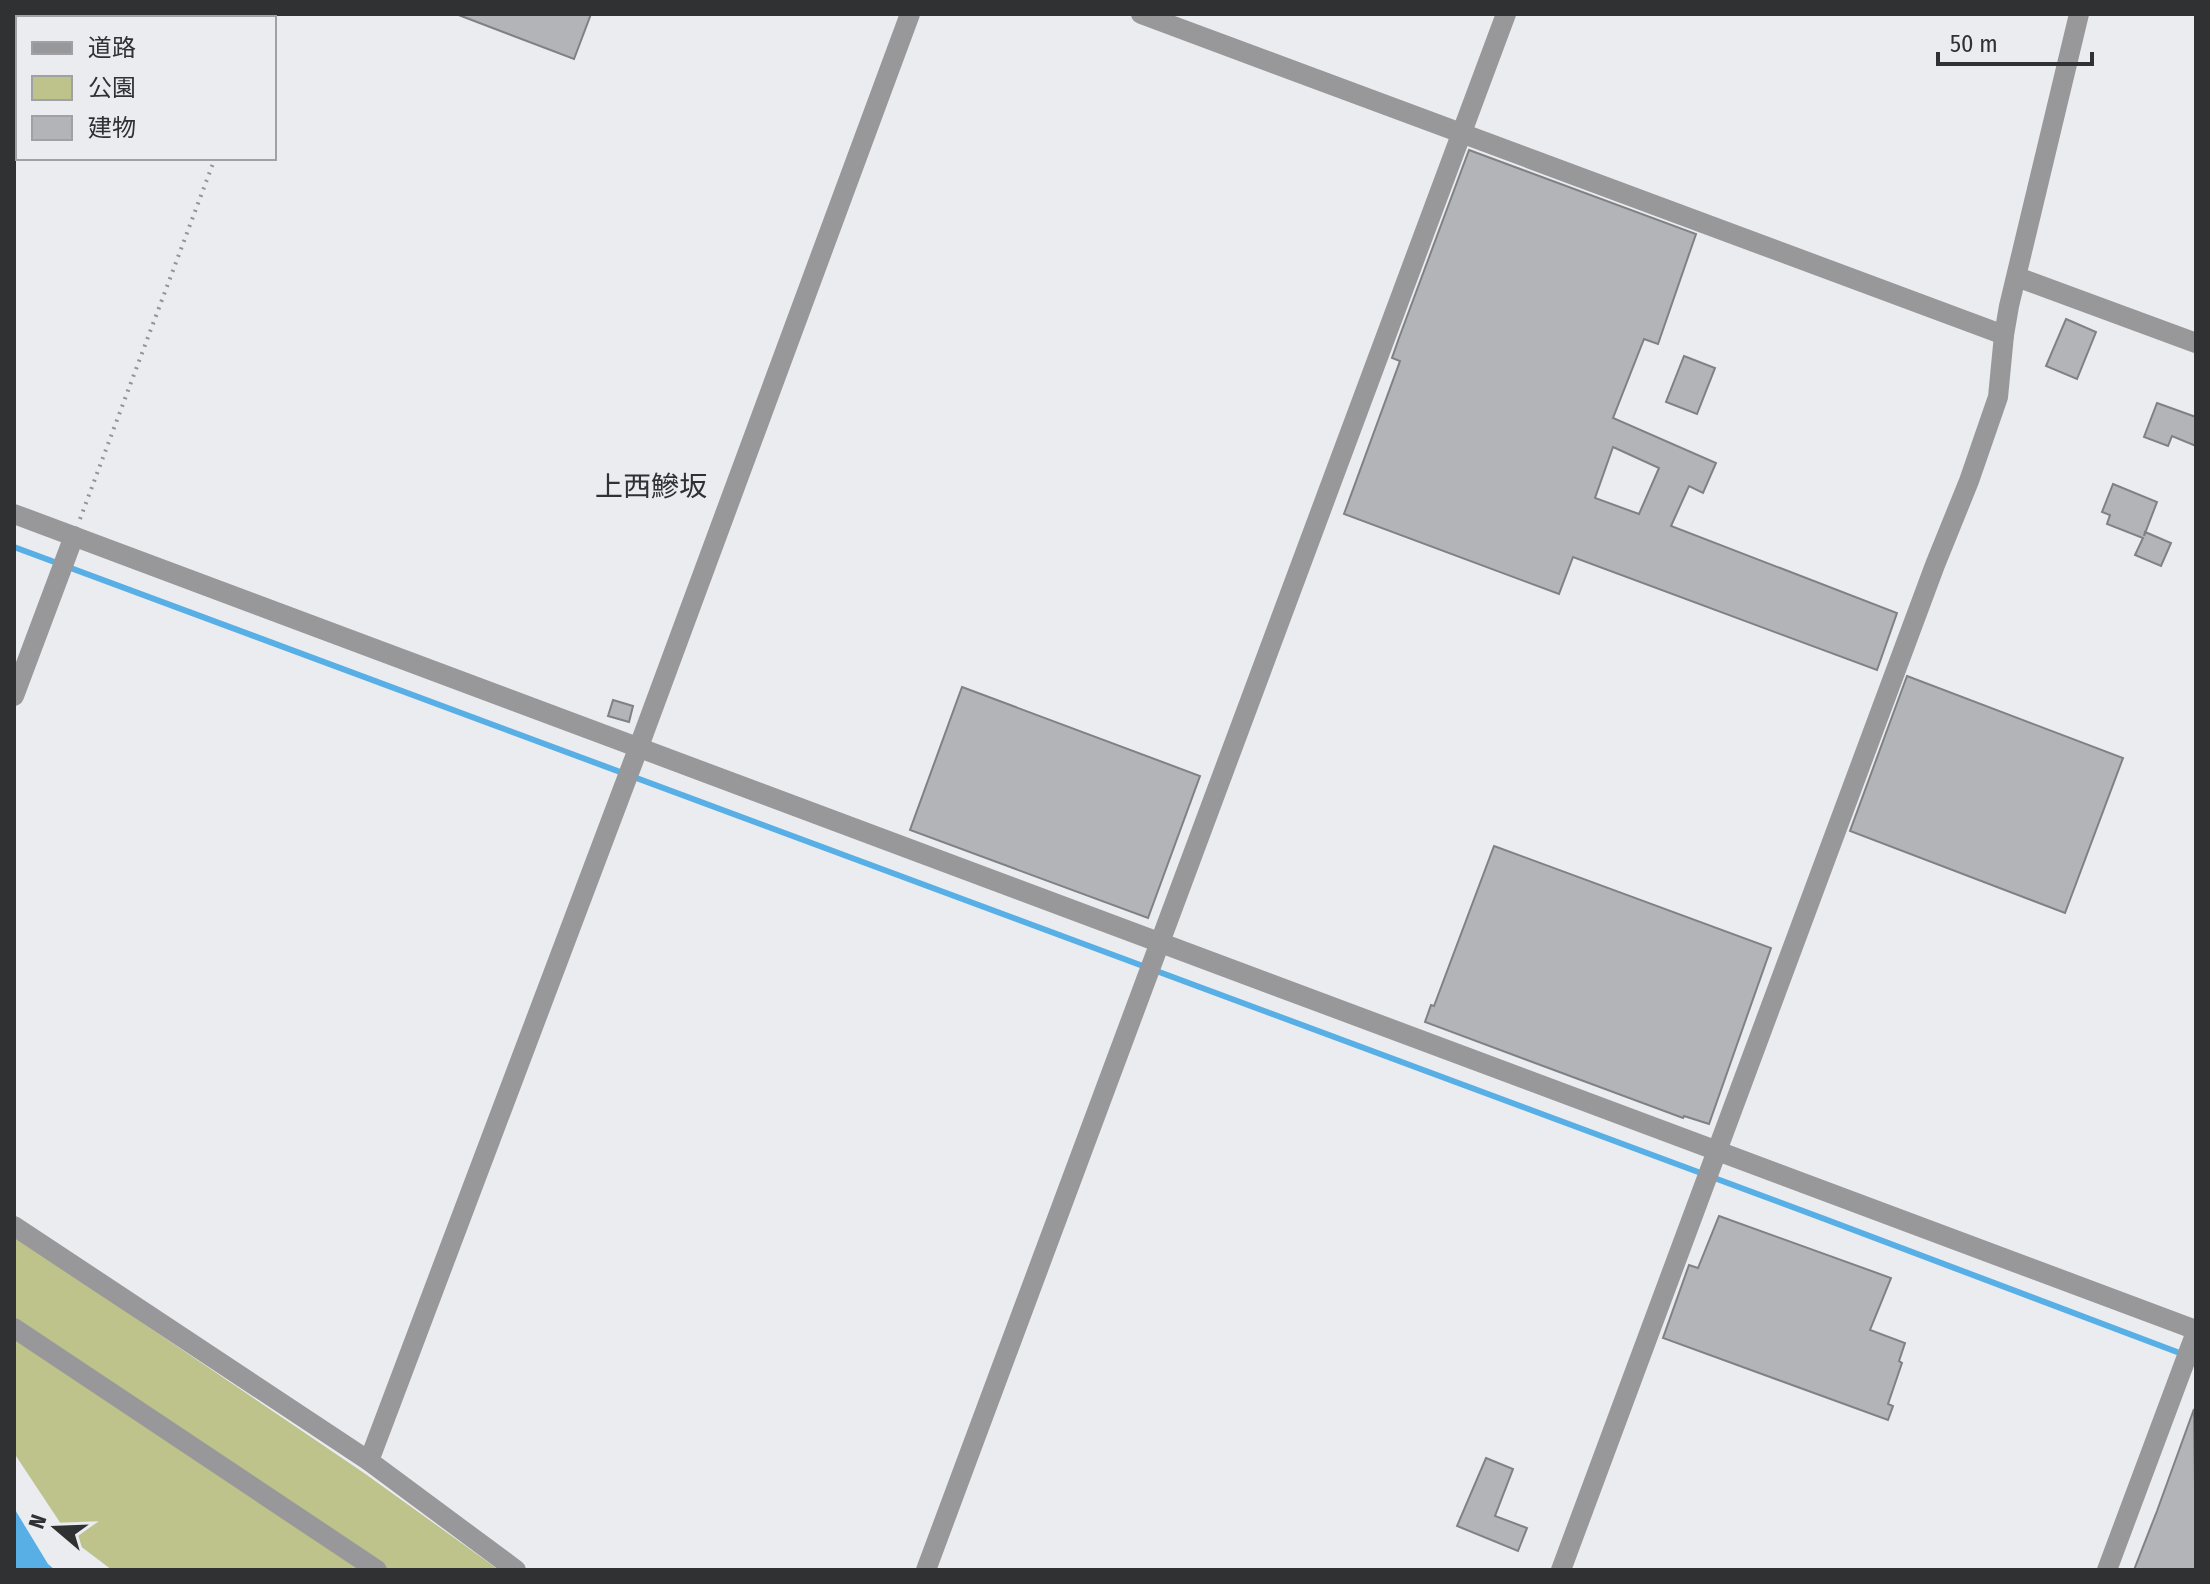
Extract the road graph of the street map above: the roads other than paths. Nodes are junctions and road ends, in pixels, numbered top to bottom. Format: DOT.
graph roads {
  1 [pos="910,14"];
  2 [pos="1141,14"];
  3 [pos="1506,14"];
  4 [pos="2079,14"];
  5 [pos="1463,134"];
  6 [pos="2017,277"];
  7 [pos="2004,335"];
  8 [pos="2196,343"];
  9 [pos="14,514"];
  10 [pos="71,545"];
  11 [pos="14,696"];
  12 [pos="635,756"];
  13 [pos="1157,948"];
  14 [pos="1715,1158"];
  15 [pos="14,1226"];
  16 [pos="14,1328"];
  17 [pos="2196,1331"];
  18 [pos="369,1461"];
  19 [pos="377,1570"];
  20 [pos="516,1570"];
  21 [pos="926,1570"];
  22 [pos="1561,1570"];
  23 [pos="2107,1570"];
  1 -- 12 [label="street"];
  2 -- 5 [label="street"];
  3 -- 5 [label="street"];
  4 -- 6 [label="street"];
  5 -- 7 [label="street"];
  5 -- 13 [label="street"];
  6 -- 7 [label="street"];
  6 -- 8 [label="street"];
  7 -- 14 [label="street"];
  9 -- 10 [label="street"];
  10 -- 11 [label="street"];
  10 -- 12 [label="street"];
  12 -- 13 [label="street"];
  12 -- 18 [label="street"];
  13 -- 14 [label="street"];
  13 -- 21 [label="street"];
  14 -- 17 [label="street"];
  14 -- 22 [label="street"];
  15 -- 18 [label="street"];
  16 -- 19 [label="street"];
  17 -- 23 [label="street"];
  18 -- 20 [label="street"];
}
